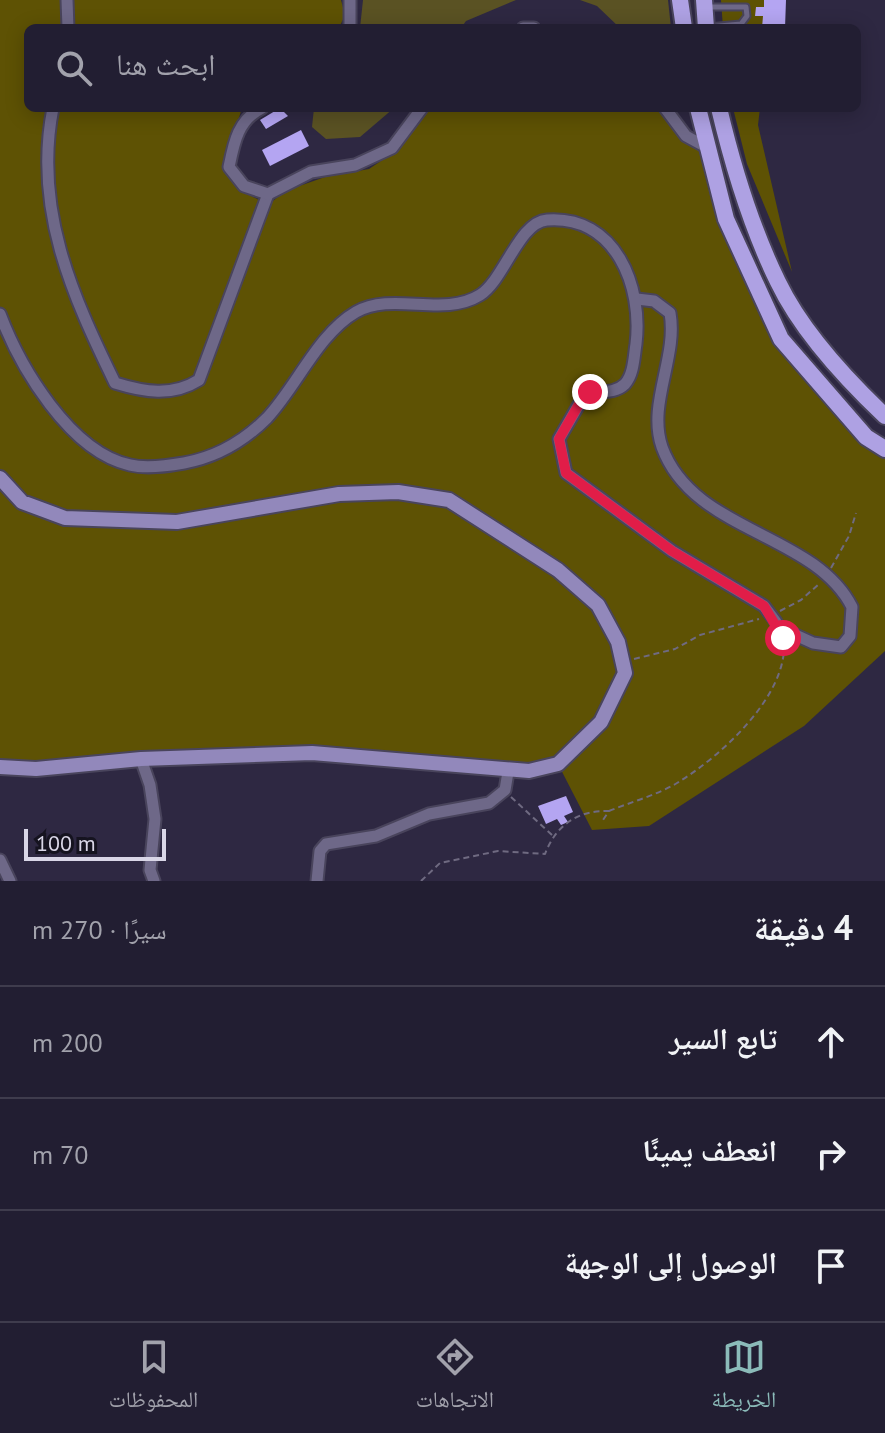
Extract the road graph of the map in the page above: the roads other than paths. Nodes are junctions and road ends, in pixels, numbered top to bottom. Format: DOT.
graph roads {
  1 [pos="67,0"];
  2 [pos="350,0"];
  3 [pos="680,0"];
  4 [pos="704,4"];
  5 [pos="68,24"];
  6 [pos="350,24"];
  7 [pos="683,24"];
  8 [pos="706,24"];
  9 [pos="741,24"];
  10 [pos="52,112"];
  11 [pos="254,112"];
  12 [pos="419,112"];
  13 [pos="668,112"];
  14 [pos="699,112"];
  15 [pos="720,112"];
  16 [pos="708,148"];
  17 [pos="268,194"];
  18 [pos="637,299"];
  19 [pos="0,314"];
  20 [pos="885,416"];
  21 [pos="885,449"];
  22 [pos="0,478"];
  23 [pos="141,759"];
  24 [pos="0,767"];
  25 [pos="508,772"];
  26 [pos="0,860"];
  27 [pos="10,881"];
  28 [pos="154,881"];
  29 [pos="317,881"];
  1 -- 5 [label="street"];
  2 -- 6 [label="street"];
  3 -- 7 [label="main road"];
  4 -- 8 [label="main road"];
  4 -- 9 [label="lane"];
  10 -- 17 [label="street"];
  11 -- 17 [label="street"];
  12 -- 17 [label="street"];
  13 -- 16 [label="street"];
  14 -- 16 [label="main road"];
  15 -- 20 [label="main road"];
  16 -- 21 [label="main road"];
  18 -- 18 [label="street"];
  18 -- 19 [label="street"];
  22 -- 25 [label="street"];
  23 -- 24 [label="street"];
  23 -- 25 [label="street"];
  23 -- 28 [label="street"];
  25 -- 29 [label="street"];
  26 -- 27 [label="street"];
}
